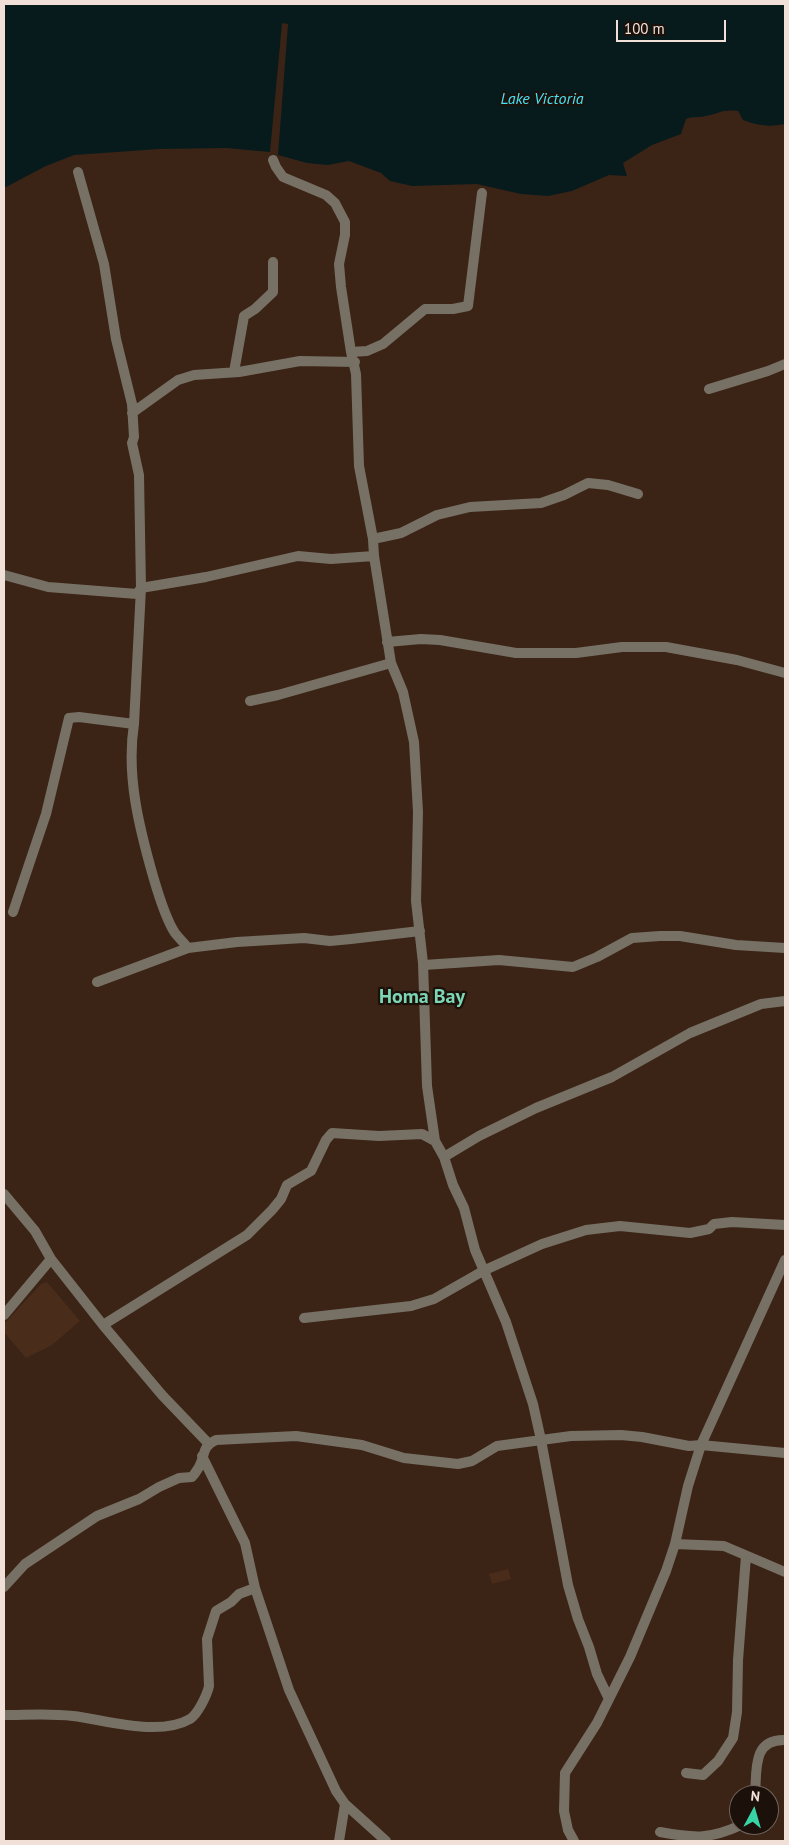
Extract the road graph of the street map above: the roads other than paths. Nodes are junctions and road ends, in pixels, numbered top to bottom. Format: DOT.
graph roads {
  1 [pos="273,160"];
  2 [pos="78,172"];
  3 [pos="482,193"];
  4 [pos="273,262"];
  5 [pos="353,357"];
  6 [pos="785,364"];
  7 [pos="234,372"];
  8 [pos="709,389"];
  9 [pos="132,412"];
  10 [pos="638,494"];
  11 [pos="373,539"];
  12 [pos="374,556"];
  13 [pos="4,575"];
  14 [pos="141,588"];
  15 [pos="387,642"];
  16 [pos="391,664"];
  17 [pos="785,672"];
  18 [pos="250,701"];
  19 [pos="134,724"];
  20 [pos="13,912"];
  21 [pos="420,931"];
  22 [pos="188,948"];
  23 [pos="785,948"];
  24 [pos="424,963"];
  25 [pos="97,982"];
  26 [pos="785,1001"];
  27 [pos="435,1141"];
  28 [pos="444,1157"];
  29 [pos="4,1194"];
  30 [pos="785,1225"];
  31 [pos="51,1259"];
  32 [pos="785,1260"];
  33 [pos="483,1271"];
  34 [pos="4,1315"];
  35 [pos="304,1318"];
  36 [pos="103,1325"];
  37 [pos="541,1440"];
  38 [pos="208,1443"];
  39 [pos="701,1445"];
  40 [pos="785,1453"];
  41 [pos="202,1456"];
  42 [pos="674,1544"];
  43 [pos="746,1556"];
  44 [pos="785,1572"];
  45 [pos="4,1586"];
  46 [pos="255,1588"];
  47 [pos="609,1700"];
  48 [pos="4,1715"];
  49 [pos="785,1740"];
  50 [pos="686,1773"];
  51 [pos="755,1785"];
  52 [pos="344,1804"];
  53 [pos="729,1829"];
  54 [pos="660,1832"];
  55 [pos="339,1841"];
  56 [pos="386,1841"];
  57 [pos="574,1841"];
  1 -- 5 [label="street"];
  2 -- 9 [label="street"];
  3 -- 5 [label="street"];
  4 -- 7 [label="street"];
  5 -- 7 [label="street"];
  5 -- 11 [label="street"];
  6 -- 8 [label="street"];
  7 -- 9 [label="street"];
  9 -- 14 [label="street"];
  10 -- 11 [label="street"];
  11 -- 12 [label="street"];
  12 -- 14 [label="street"];
  12 -- 15 [label="street"];
  13 -- 14 [label="street"];
  14 -- 19 [label="street"];
  15 -- 16 [label="street"];
  15 -- 17 [label="street"];
  16 -- 18 [label="street"];
  16 -- 21 [label="street"];
  19 -- 20 [label="street"];
  19 -- 22 [label="street"];
  21 -- 22 [label="street"];
  21 -- 24 [label="street"];
  22 -- 25 [label="street"];
  23 -- 24 [label="street"];
  24 -- 27 [label="street"];
  26 -- 28 [label="street"];
  27 -- 28 [label="street"];
  27 -- 36 [label="street"];
  28 -- 33 [label="street"];
  29 -- 31 [label="street"];
  30 -- 33 [label="street"];
  31 -- 34 [label="street"];
  31 -- 36 [label="street"];
  32 -- 39 [label="street"];
  33 -- 35 [label="street"];
  33 -- 37 [label="street"];
  36 -- 38 [label="street"];
  37 -- 38 [label="street"];
  37 -- 39 [label="street"];
  37 -- 47 [label="street"];
  38 -- 41 [label="street"];
  39 -- 40 [label="street"];
  39 -- 42 [label="street"];
  41 -- 45 [label="street"];
  41 -- 46 [label="street"];
  42 -- 43 [label="street"];
  42 -- 47 [label="street"];
  43 -- 44 [label="street"];
  43 -- 50 [label="street"];
  46 -- 48 [label="street"];
  46 -- 52 [label="street"];
  47 -- 57 [label="street"];
  49 -- 51 [label="street"];
  52 -- 55 [label="street"];
  52 -- 56 [label="street"];
  53 -- 54 [label="street"];
}
